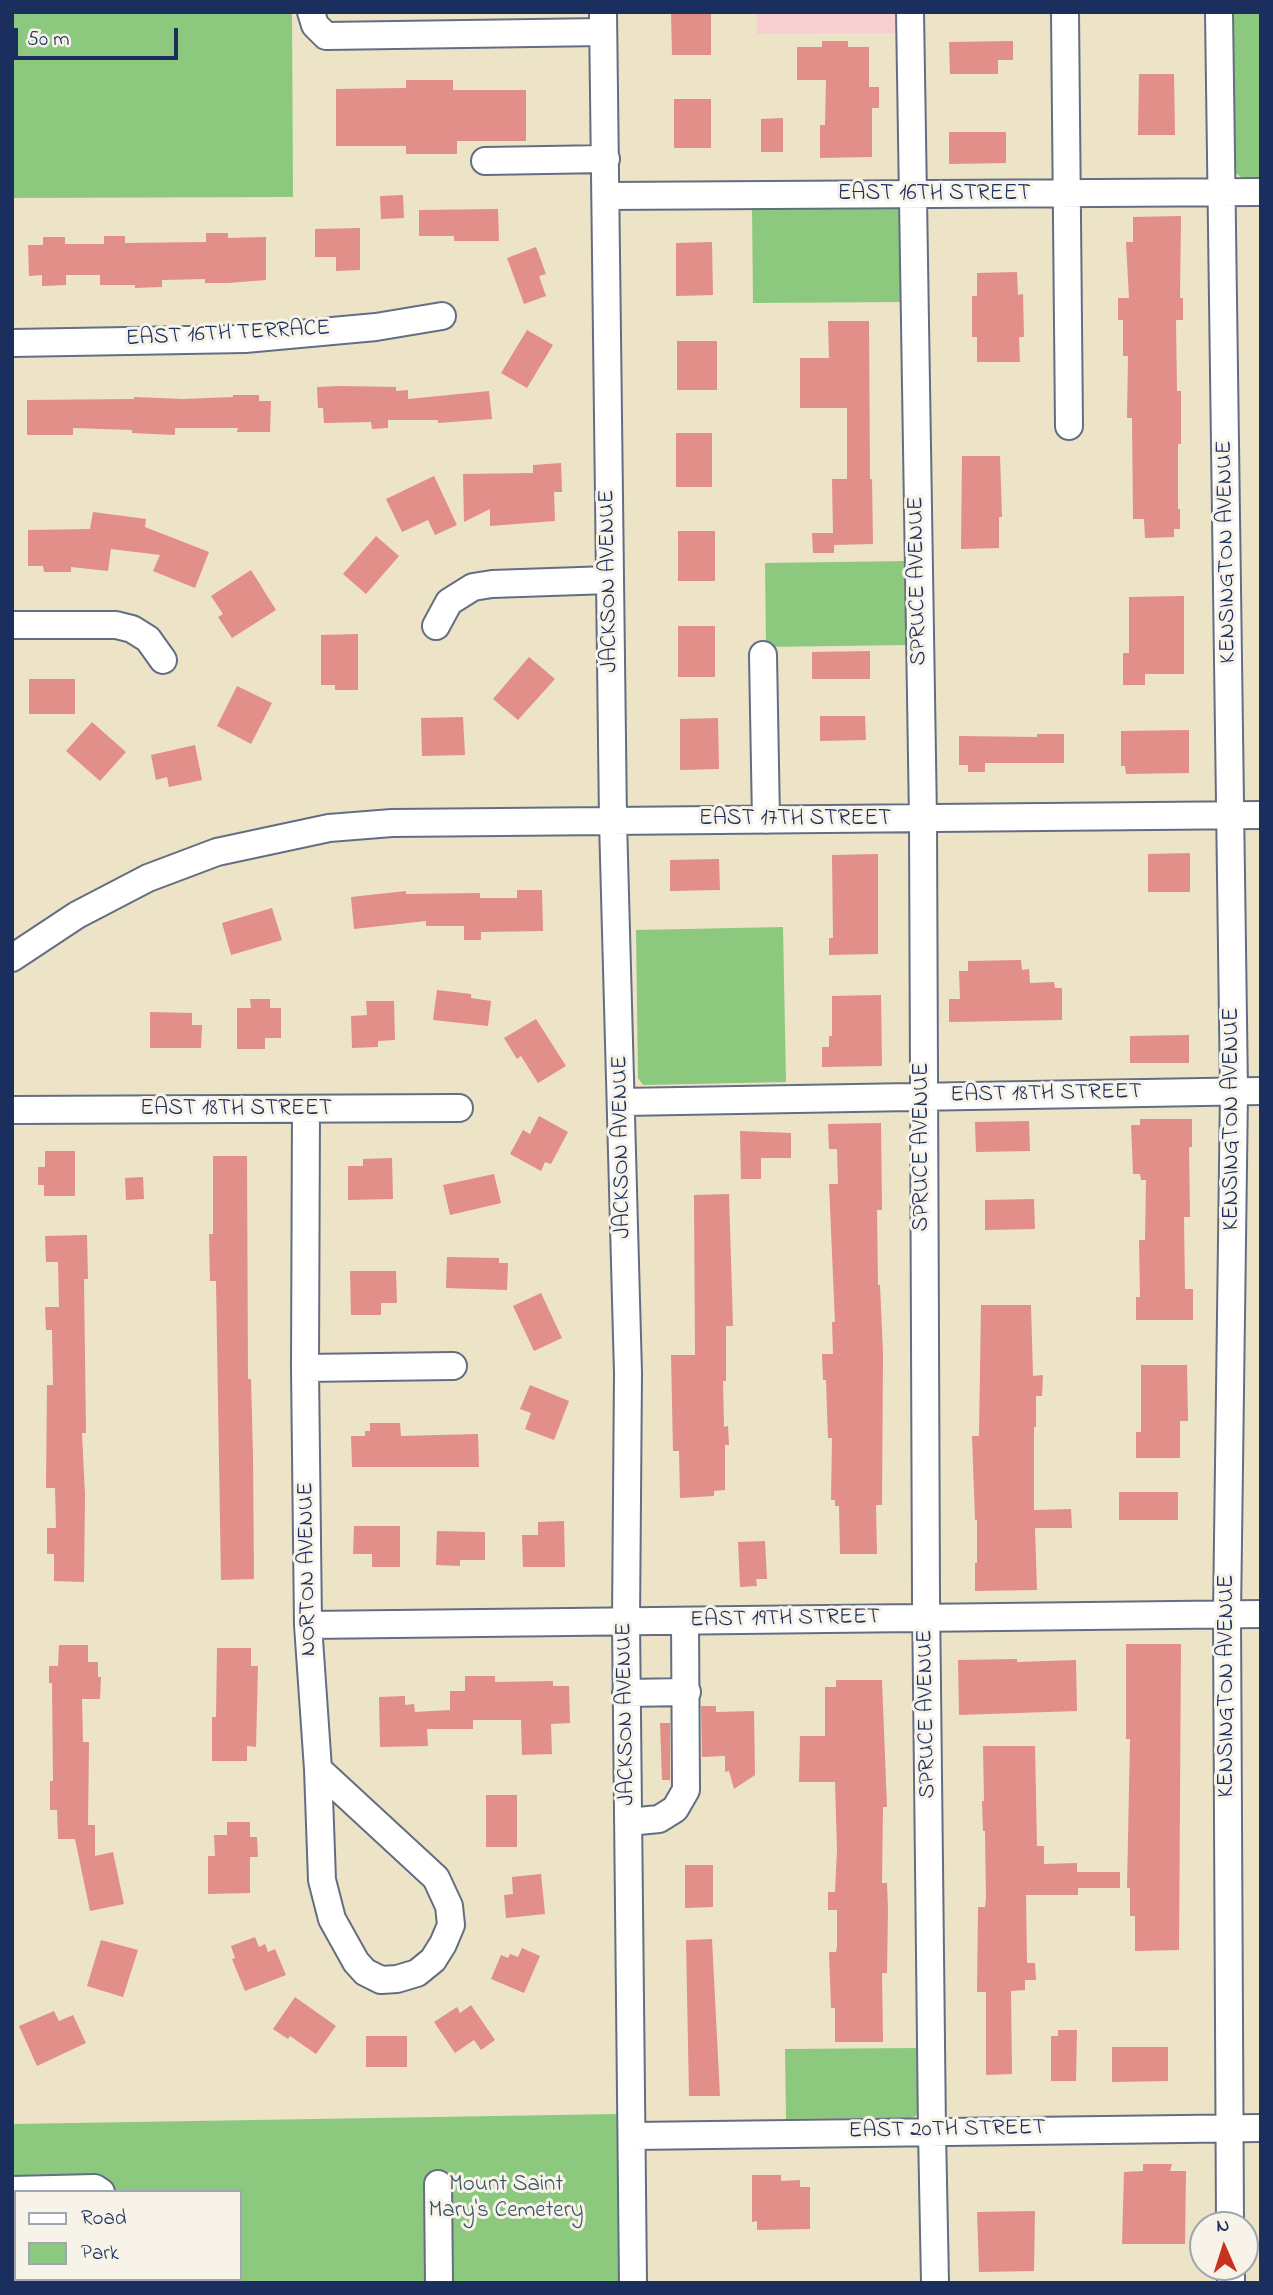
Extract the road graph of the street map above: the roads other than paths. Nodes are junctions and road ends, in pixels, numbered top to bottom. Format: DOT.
graph roads {
  1 [pos="311,12"];
  2 [pos="910,12"];
  3 [pos="1065,12"];
  4 [pos="1219,12"];
  5 [pos="603,22"];
  6 [pos="538,23"];
  7 [pos="606,159"];
  8 [pos="485,161"];
  9 [pos="1223,192"];
  10 [pos="1261,192"];
  11 [pos="1066,194"];
  12 [pos="913,195"];
  13 [pos="607,196"];
  14 [pos="442,316"];
  15 [pos="12,342"];
  16 [pos="1069,426"];
  17 [pos="609,580"];
  18 [pos="12,625"];
  19 [pos="436,626"];
  20 [pos="763,655"];
  21 [pos="163,660"];
  22 [pos="1232,815"];
  23 [pos="1261,815"];
  24 [pos="922,819"];
  25 [pos="766,820"];
  26 [pos="613,821"];
  27 [pos="12,958"];
  28 [pos="1234,1091"];
  29 [pos="1261,1091"];
  30 [pos="923,1097"];
  31 [pos="622,1102"];
  32 [pos="459,1108"];
  33 [pos="12,1110"];
  34 [pos="306,1110"];
  35 [pos="453,1366"];
  36 [pos="305,1368"];
  37 [pos="1261,1614"];
  38 [pos="1227,1615"];
  39 [pos="927,1619"];
  40 [pos="685,1621"];
  41 [pos="626,1622"];
  42 [pos="308,1625"];
  43 [pos="687,1692"];
  44 [pos="626,1693"];
  45 [pos="318,1769"];
  46 [pos="628,1822"];
  47 [pos="1261,2127"];
  48 [pos="1230,2128"];
  49 [pos="932,2132"];
  50 [pos="633,2136"];
  51 [pos="438,2184"];
  52 [pos="12,2190"];
  53 [pos="98,2190"];
  54 [pos="1230,2211"];
  55 [pos="439,2283"];
  56 [pos="633,2283"];
  57 [pos="935,2283"];
  1 -- 6 [label="street"];
  2 -- 12 [label="street, SPRUCE AVENUE"];
  3 -- 11 [label="street"];
  4 -- 9 [label="street, KENSINGTON AVENUE"];
  5 -- 6 [label="street"];
  5 -- 7 [label="street, JACKSON AVENUE"];
  7 -- 8 [label="street"];
  7 -- 13 [label="street, JACKSON AVENUE"];
  9 -- 10 [label="street, EAST 16TH STREET"];
  9 -- 11 [label="street, EAST 16TH STREET"];
  9 -- 22 [label="street, KENSINGTON AVENUE"];
  11 -- 12 [label="street, EAST 16TH STREET"];
  11 -- 16 [label="street"];
  12 -- 13 [label="street, EAST 16TH STREET"];
  12 -- 24 [label="street, SPRUCE AVENUE"];
  13 -- 17 [label="street, JACKSON AVENUE"];
  14 -- 15 [label="street, EAST 16TH TERRACE"];
  17 -- 19 [label="street"];
  17 -- 26 [label="street, JACKSON AVENUE"];
  18 -- 21 [label="street"];
  20 -- 25 [label="street"];
  22 -- 23 [label="street, EAST 17TH STREET"];
  22 -- 24 [label="street, EAST 17TH STREET"];
  22 -- 28 [label="street, KENSINGTON AVENUE"];
  24 -- 25 [label="street, EAST 17TH STREET"];
  24 -- 30 [label="street, SPRUCE AVENUE"];
  25 -- 26 [label="street, EAST 17TH STREET"];
  26 -- 27 [label="street, EAST 17TH STREET"];
  26 -- 31 [label="street, JACKSON AVENUE"];
  28 -- 29 [label="street, EAST 18TH STREET"];
  28 -- 30 [label="street, EAST 18TH STREET"];
  28 -- 38 [label="street, KENSINGTON AVENUE"];
  30 -- 31 [label="street, EAST 18TH STREET"];
  30 -- 39 [label="street, SPRUCE AVENUE"];
  31 -- 41 [label="street, JACKSON AVENUE"];
  32 -- 34 [label="street, EAST 18TH STREET"];
  33 -- 34 [label="street, EAST 18TH STREET"];
  34 -- 36 [label="street, NORTON AVENUE"];
  35 -- 36 [label="street"];
  36 -- 42 [label="street, NORTON AVENUE"];
  37 -- 38 [label="street, EAST 19TH STREET"];
  38 -- 39 [label="street, EAST 19TH STREET"];
  38 -- 48 [label="street, KENSINGTON AVENUE"];
  39 -- 40 [label="street, EAST 19TH STREET"];
  39 -- 49 [label="street, SPRUCE AVENUE"];
  40 -- 41 [label="street, EAST 19TH STREET"];
  40 -- 43 [label="street"];
  41 -- 42 [label="street, EAST 19TH STREET"];
  41 -- 44 [label="street, JACKSON AVENUE"];
  42 -- 45 [label="street, NORTON AVENUE"];
  43 -- 44 [label="street"];
  43 -- 46 [label="street"];
  44 -- 46 [label="street, JACKSON AVENUE"];
  45 -- 45 [label="street, NORTON AVENUE"];
  46 -- 50 [label="street, JACKSON AVENUE"];
  47 -- 48 [label="street, EAST 20TH STREET"];
  48 -- 49 [label="street, EAST 20TH STREET"];
  48 -- 54 [label="street, KENSINGTON AVENUE"];
  49 -- 50 [label="street, EAST 20TH STREET"];
  49 -- 57 [label="street, SPRUCE AVENUE"];
  50 -- 56 [label="street, JACKSON AVENUE"];
  51 -- 55 [label="street"];
  52 -- 53 [label="street"];
}
